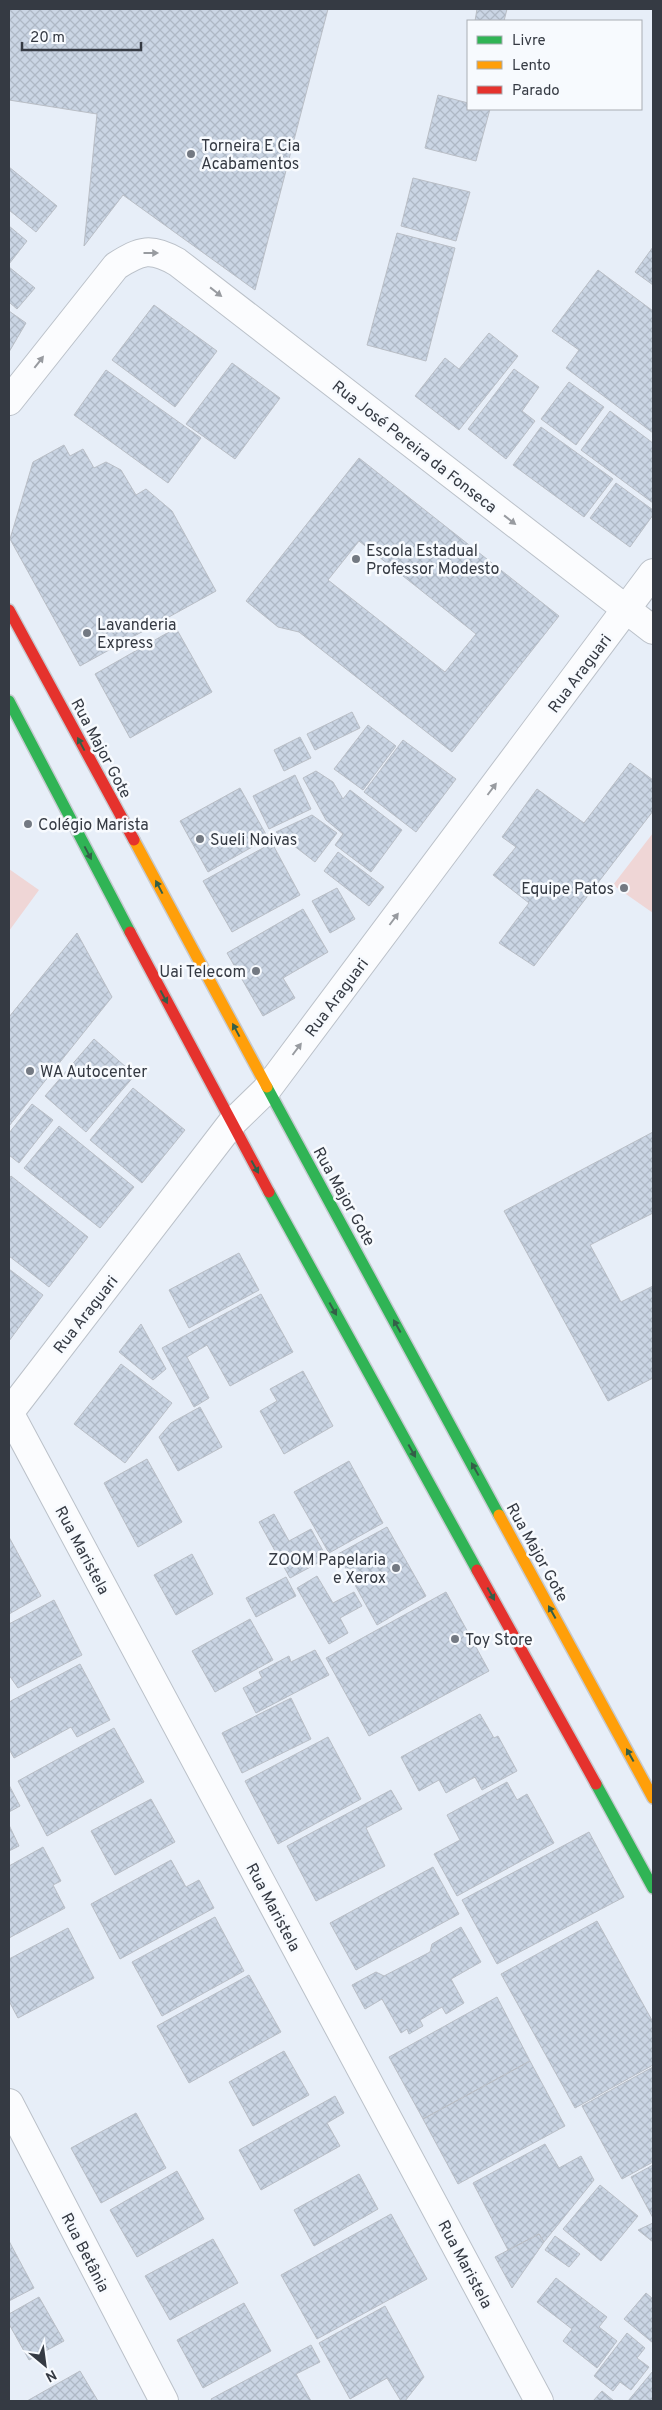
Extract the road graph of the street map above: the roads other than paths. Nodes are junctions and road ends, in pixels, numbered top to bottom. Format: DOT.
graph roads {
  1 [pos="9,401"];
  2 [pos="653,573"];
  3 [pos="626,609"];
  4 [pos="9,610"];
  5 [pos="653,630"];
  6 [pos="9,701"];
  7 [pos="268,1088"];
  8 [pos="231,1124"];
  9 [pos="9,1413"];
  10 [pos="653,1798"];
  11 [pos="653,1888"];
  12 [pos="9,2103"];
  13 [pos="164,2401"];
  14 [pos="539,2401"];
  1 -- 3 [label="street, Rua José Pereira da Fonseca, one-way"];
  2 -- 3 [label="street, Rua Araguari"];
  3 -- 5 [label="street, Rua José Pereira da Fonseca"];
  7 -- 3 [label="street, Rua Araguari, one-way"];
  7 -- 4 [label="main road, Rua Major Gote, one-way"];
  6 -- 8 [label="main road, one-way"];
  7 -- 8 [label="street, Rua Araguari"];
  10 -- 7 [label="main road, Rua Major Gote, one-way"];
  8 -- 9 [label="street, Rua Araguari"];
  8 -- 11 [label="main road, one-way"];
  9 -- 14 [label="street, Rua Maristela"];
  12 -- 13 [label="street, Rua Betânia"];
}
